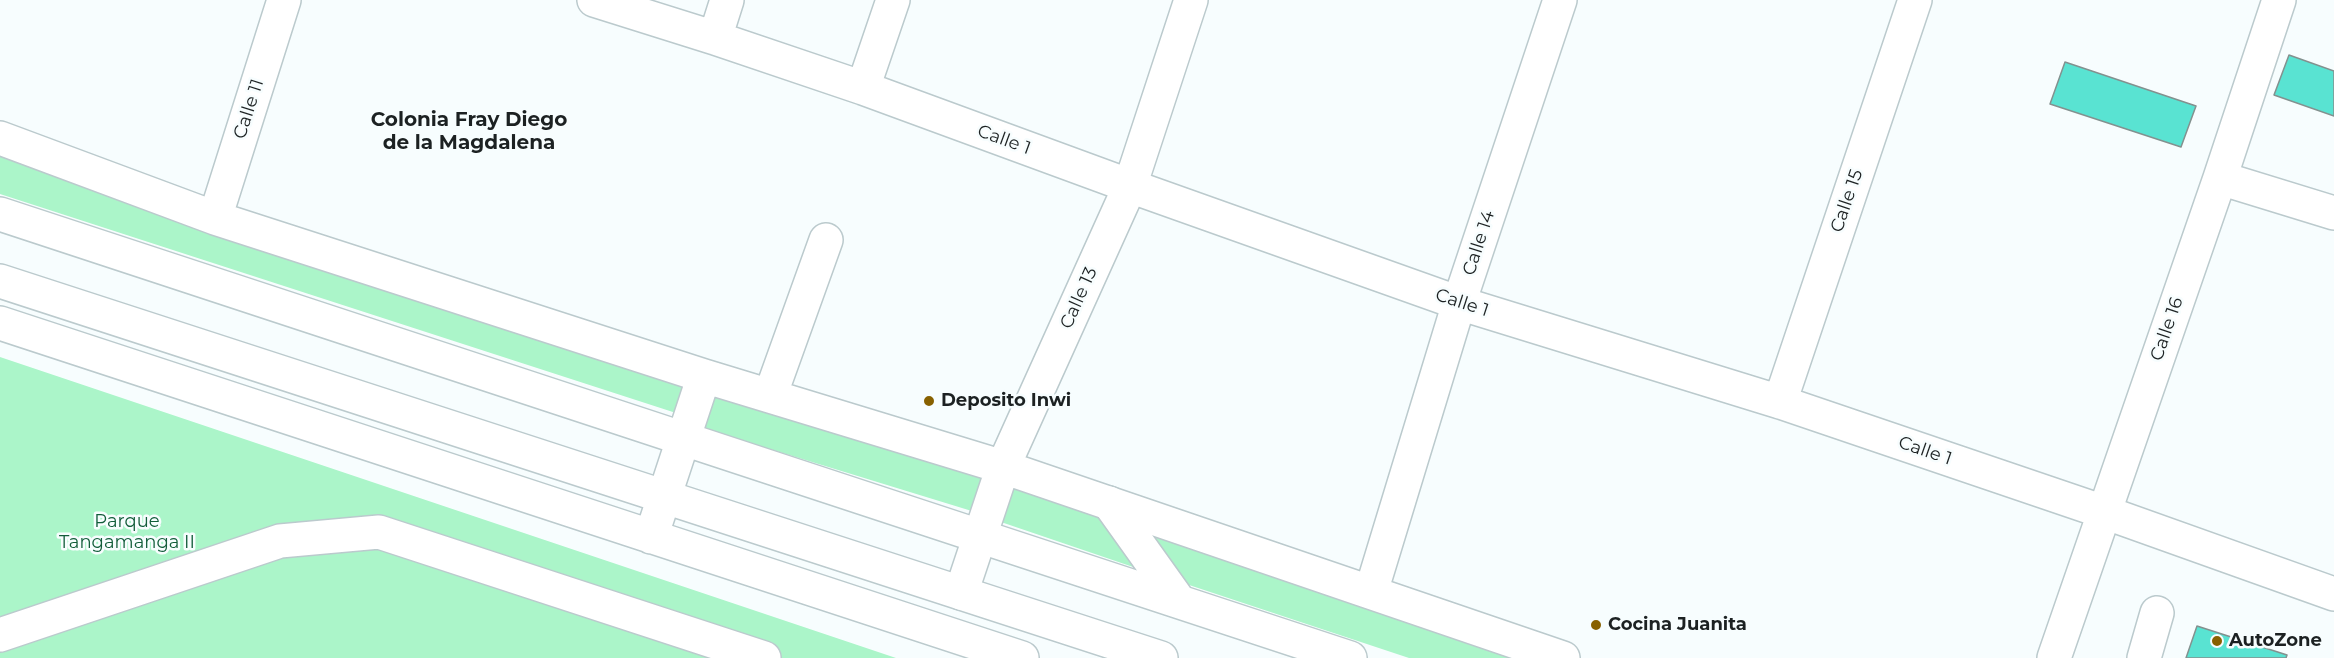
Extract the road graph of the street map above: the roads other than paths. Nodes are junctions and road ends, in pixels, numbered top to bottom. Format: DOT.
graph roads {
  1 [pos="284,0"];
  2 [pos="594,0"];
  3 [pos="727,0"];
  4 [pos="892,0"];
  5 [pos="1191,0"];
  6 [pos="1560,0"];
  7 [pos="1915,0"];
  8 [pos="2279,0"];
  9 [pos="716,38"];
  10 [pos="863,88"];
  11 [pos="0,138"];
  12 [pos="2220,178"];
  13 [pos="1130,186"];
  14 [pos="2334,213"];
  15 [pos="0,214"];
  16 [pos="215,218"];
  17 [pos="825,240"];
  18 [pos="0,281"];
  19 [pos="1459,303"];
  20 [pos="0,323"];
  21 [pos="704,376"];
  22 [pos="770,396"];
  23 [pos="1780,402"];
  24 [pos="682,438"];
  25 [pos="1003,467"];
  26 [pos="664,496"];
  27 [pos="1109,503"];
  28 [pos="2104,512"];
  29 [pos="980,536"];
  30 [pos="651,537"];
  31 [pos="1371,591"];
  32 [pos="961,593"];
  33 [pos="2334,594"];
  34 [pos="1179,601"];
  35 [pos="2157,613"];
  36 [pos="0,635"];
  37 [pos="764,658"];
  38 [pos="1022,658"];
  39 [pos="1161,658"];
  40 [pos="1350,658"];
  41 [pos="1563,658"];
  42 [pos="2054,658"];
  43 [pos="2144,658"];
  1 -- 16 [label="street, Calle 11"];
  2 -- 9 [label="street, Calle 1"];
  3 -- 9 [label="street"];
  4 -- 10 [label="street"];
  5 -- 13 [label="street, Calle 13"];
  6 -- 19 [label="street, Calle 14"];
  7 -- 23 [label="street, Calle 15"];
  8 -- 12 [label="street, Calle 16"];
  9 -- 10 [label="street, Calle 1"];
  10 -- 13 [label="street, Calle 1"];
  11 -- 16 [label="street"];
  12 -- 14 [label="street"];
  12 -- 28 [label="street, Calle 16"];
  13 -- 19 [label="street, Calle 1"];
  13 -- 25 [label="street, Calle 13"];
  15 -- 24 [label="street"];
  16 -- 21 [label="street"];
  17 -- 22 [label="street"];
  18 -- 26 [label="street"];
  19 -- 23 [label="street, Calle 1"];
  19 -- 31 [label="street, Calle 14"];
  20 -- 30 [label="street"];
  21 -- 22 [label="street"];
  21 -- 24 [label="street"];
  22 -- 25 [label="street"];
  23 -- 28 [label="street, Calle 1"];
  24 -- 26 [label="street"];
  24 -- 29 [label="street"];
  25 -- 27 [label="street"];
  25 -- 29 [label="street, Calle 13"];
  26 -- 30 [label="street"];
  26 -- 32 [label="street"];
  27 -- 31 [label="street"];
  27 -- 34 [label="street"];
  28 -- 33 [label="street, Calle 1"];
  28 -- 42 [label="street, Calle 16"];
  29 -- 32 [label="street, Calle 13"];
  29 -- 34 [label="street"];
  30 -- 38 [label="street"];
  31 -- 41 [label="street"];
  32 -- 39 [label="street"];
  34 -- 40 [label="street"];
  35 -- 43 [label="street"];
  36 -- 37 [label="street"];
}
